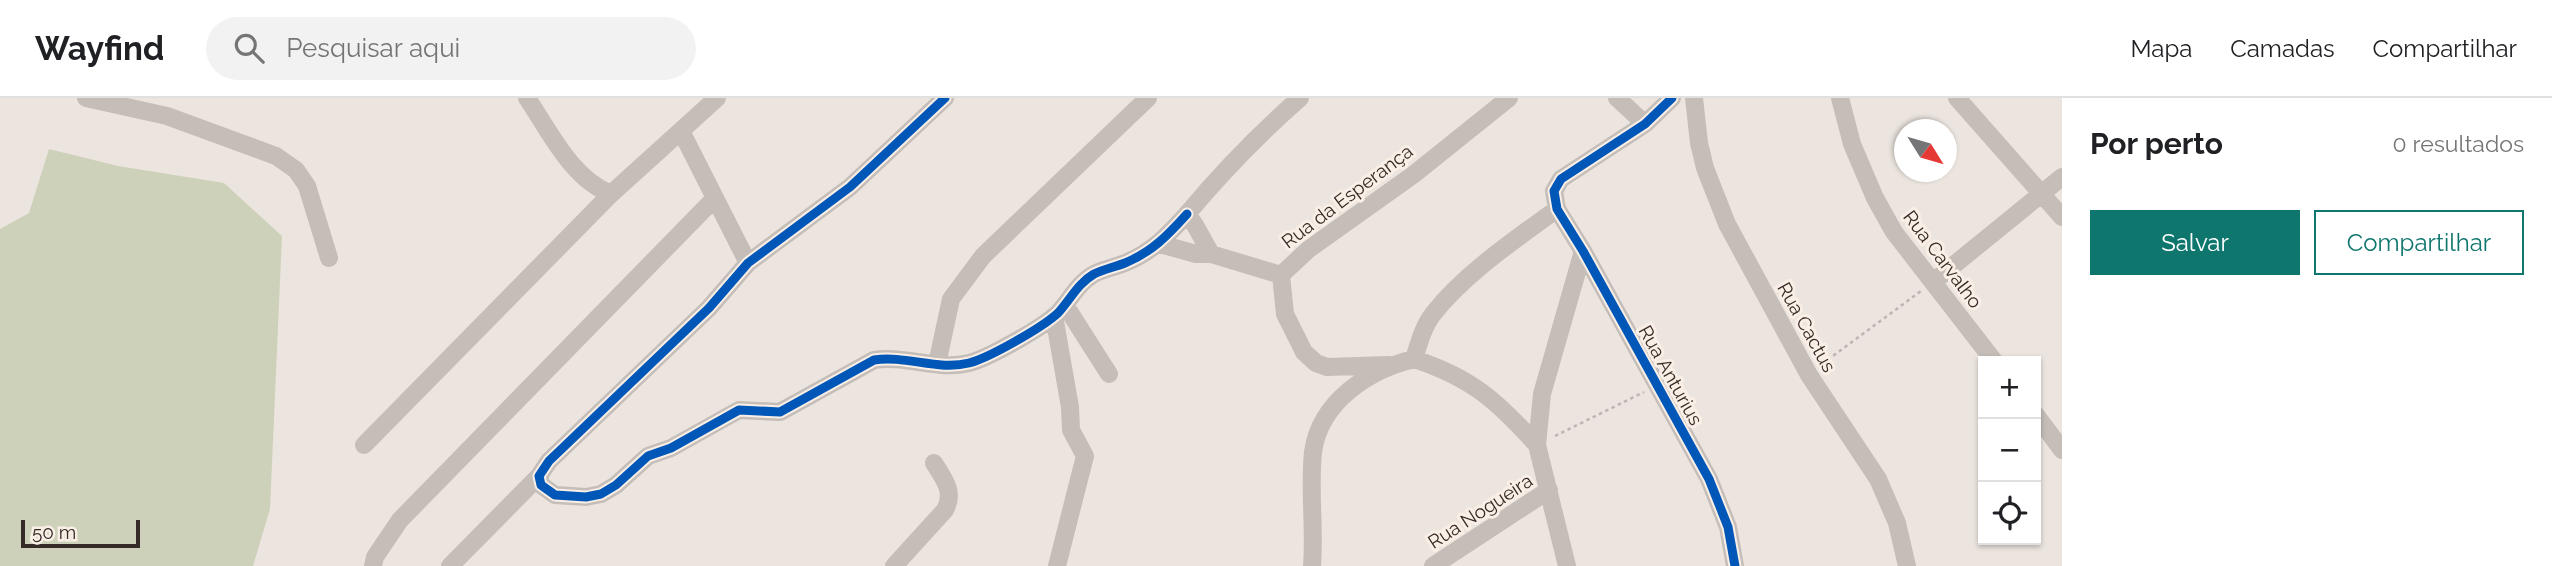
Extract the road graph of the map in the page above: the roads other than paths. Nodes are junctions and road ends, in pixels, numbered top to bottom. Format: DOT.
graph roads {
  1 [pos="86,98"];
  2 [pos="161,98"];
  3 [pos="527,98"];
  4 [pos="945,98"];
  5 [pos="1148,98"];
  6 [pos="1300,98"];
  7 [pos="1509,98"];
  8 [pos="1618,98"];
  9 [pos="1672,98"];
  10 [pos="1694,98"];
  11 [pos="1840,98"];
  12 [pos="1957,98"];
  13 [pos="708,101"];
  14 [pos="167,116"];
  15 [pos="1645,124"];
  16 [pos="681,131"];
  17 [pos="2062,177"];
  18 [pos="2042,192"];
  19 [pos="611,194"];
  20 [pos="715,198"];
  21 [pos="1557,209"];
  22 [pos="1187,214"];
  23 [pos="2062,217"];
  24 [pos="1160,244"];
  25 [pos="1583,251"];
  26 [pos="1211,254"];
  27 [pos="328,258"];
  28 [pos="748,263"];
  29 [pos="1281,275"];
  30 [pos="1933,282"];
  31 [pos="1060,311"];
  32 [pos="1990,356"];
  33 [pos="1414,359"];
  34 [pos="937,364"];
  35 [pos="1390,365"];
  36 [pos="1109,374"];
  37 [pos="2039,419"];
  38 [pos="364,445"];
  39 [pos="1537,445"];
  40 [pos="2062,450"];
  41 [pos="934,463"];
  42 [pos="539,476"];
  43 [pos="1549,490"];
  44 [pos="1315,563"];
  45 [pos="373,566"];
  46 [pos="450,566"];
  47 [pos="894,566"];
  48 [pos="1057,566"];
  49 [pos="1433,566"];
  50 [pos="1567,566"];
  51 [pos="1735,566"];
  52 [pos="1907,566"];
  1 -- 14 [label="street"];
  2 -- 14 [label="street"];
  3 -- 19 [label="street"];
  4 -- 28 [label="street"];
  5 -- 34 [label="street"];
  6 -- 22 [label="street"];
  7 -- 29 [label="street, Rua da Esperança"];
  8 -- 15 [label="street"];
  9 -- 15 [label="street"];
  10 -- 52 [label="street, Rua Cactus"];
  11 -- 30 [label="street, Rua Carvalho"];
  12 -- 18 [label="street"];
  13 -- 16 [label="street"];
  14 -- 27 [label="street"];
  15 -- 21 [label="street"];
  16 -- 19 [label="street"];
  16 -- 20 [label="street"];
  17 -- 18 [label="street"];
  18 -- 23 [label="street"];
  18 -- 30 [label="street"];
  19 -- 38 [label="street"];
  20 -- 28 [label="street"];
  20 -- 45 [label="street"];
  21 -- 25 [label="street, Rua Anturius"];
  21 -- 33 [label="street"];
  22 -- 24 [label="street"];
  22 -- 26 [label="street"];
  24 -- 26 [label="street"];
  24 -- 31 [label="street"];
  25 -- 39 [label="street"];
  25 -- 51 [label="street, Rua Anturius"];
  26 -- 29 [label="street"];
  28 -- 42 [label="street"];
  29 -- 35 [label="street, Rua da Esperança"];
  30 -- 32 [label="street, Rua Carvalho"];
  31 -- 34 [label="street"];
  31 -- 36 [label="street"];
  31 -- 48 [label="street"];
  33 -- 35 [label="street"];
  33 -- 39 [label="street"];
  34 -- 42 [label="street"];
  35 -- 44 [label="street"];
  37 -- 40 [label="street"];
  39 -- 43 [label="street"];
  41 -- 47 [label="street"];
  42 -- 46 [label="street"];
  43 -- 49 [label="street, Rua Nogueira"];
  43 -- 50 [label="street"];
}
